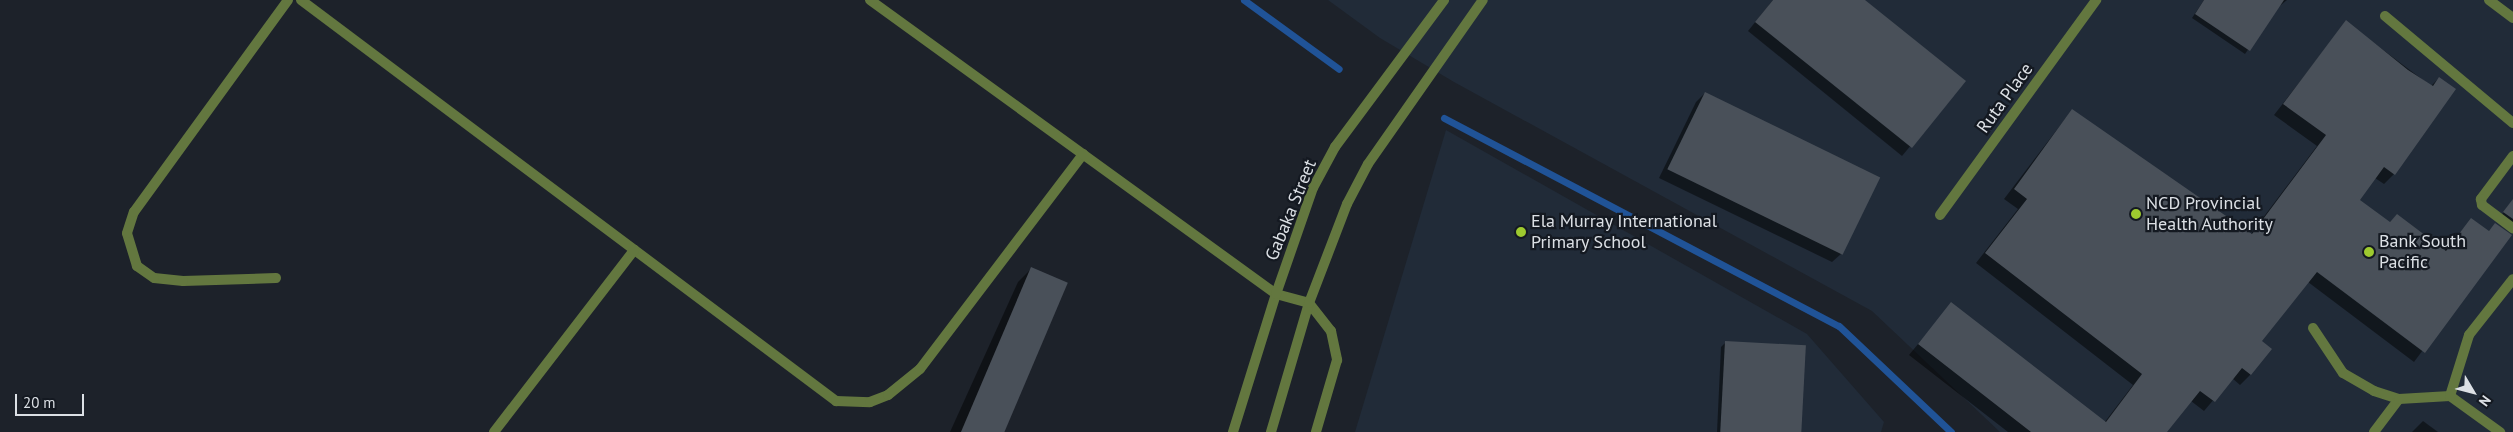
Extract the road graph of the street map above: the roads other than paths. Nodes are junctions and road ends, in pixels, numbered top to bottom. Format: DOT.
graph roads {
  1 [pos="288,0"];
  2 [pos="301,0"];
  3 [pos="870,0"];
  4 [pos="1444,0"];
  5 [pos="1483,0"];
  6 [pos="2096,0"];
  7 [pos="2489,0"];
  8 [pos="2386,16"];
  9 [pos="2513,18"];
  10 [pos="2513,123"];
  11 [pos="1083,154"];
  12 [pos="2513,156"];
  13 [pos="1940,215"];
  14 [pos="2513,228"];
  15 [pos="634,250"];
  16 [pos="276,278"];
  17 [pos="2513,278"];
  18 [pos="1276,294"];
  19 [pos="1309,303"];
  20 [pos="2313,328"];
  21 [pos="2450,396"];
  22 [pos="2399,399"];
  23 [pos="494,432"];
  24 [pos="1234,432"];
  25 [pos="1271,432"];
  26 [pos="1316,432"];
  27 [pos="2374,432"];
  28 [pos="2500,432"];
  1 -- 16 [label="street"];
  2 -- 15 [label="street"];
  3 -- 11 [label="street"];
  4 -- 18 [label="street, Gabaka Street"];
  5 -- 19 [label="street"];
  6 -- 13 [label="street, Ruta Place"];
  7 -- 9 [label="street"];
  8 -- 10 [label="street"];
  11 -- 15 [label="street"];
  11 -- 18 [label="street"];
  12 -- 14 [label="street"];
  15 -- 23 [label="street"];
  17 -- 21 [label="street"];
  18 -- 19 [label="street"];
  18 -- 24 [label="street, Gabaka Street"];
  19 -- 25 [label="street"];
  19 -- 26 [label="street"];
  20 -- 22 [label="street"];
  21 -- 22 [label="street"];
  21 -- 28 [label="street"];
  22 -- 27 [label="street"];
}
